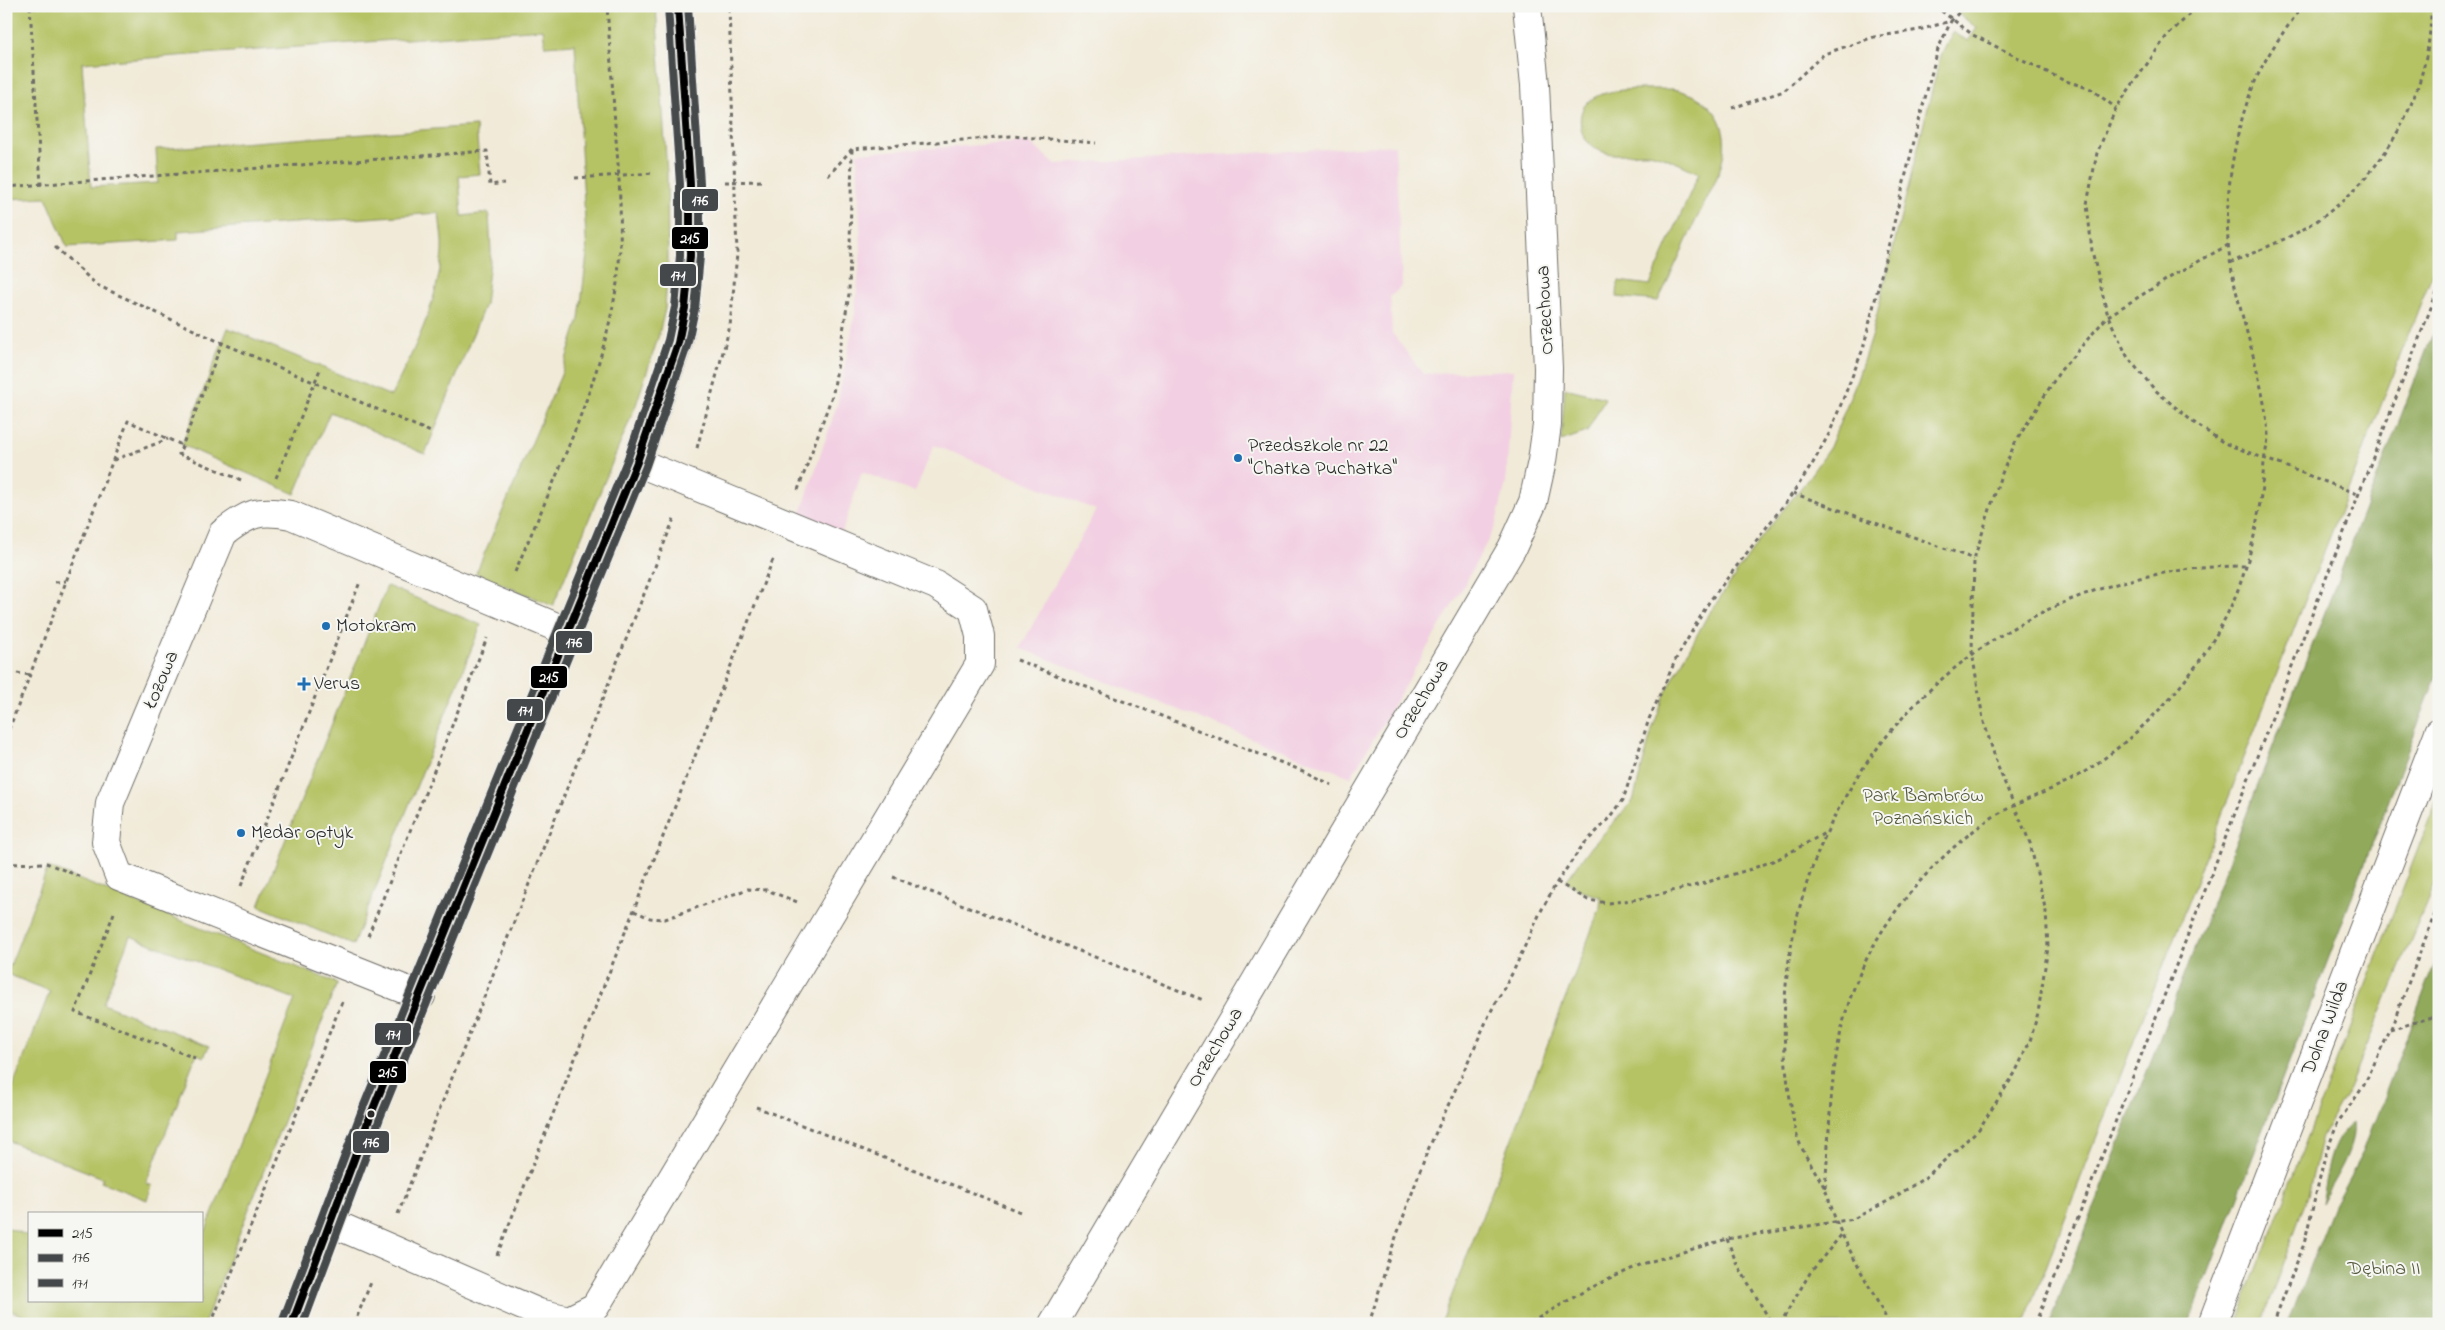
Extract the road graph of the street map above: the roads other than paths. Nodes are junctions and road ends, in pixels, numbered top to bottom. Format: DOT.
graph roads {
  1 [pos="678,6"];
  2 [pos="1527,6"];
  3 [pos="637,462"];
  4 [pos="568,632"];
  5 [pos="2439,732"];
  6 [pos="421,996"];
  7 [pos="332,1222"];
  8 [pos="292,1324"];
  9 [pos="1053,1324"];
  10 [pos="2212,1324"];
  1 -- 3 [label="street"];
  2 -- 9 [label="street, Orzechowa"];
  3 -- 4 [label="street"];
  3 -- 7 [label="street"];
  4 -- 6 [label="street"];
  4 -- 6 [label="street, Łozowa"];
  5 -- 10 [label="street, Dolna Wilda"];
  6 -- 7 [label="street"];
  7 -- 8 [label="street"];
}
